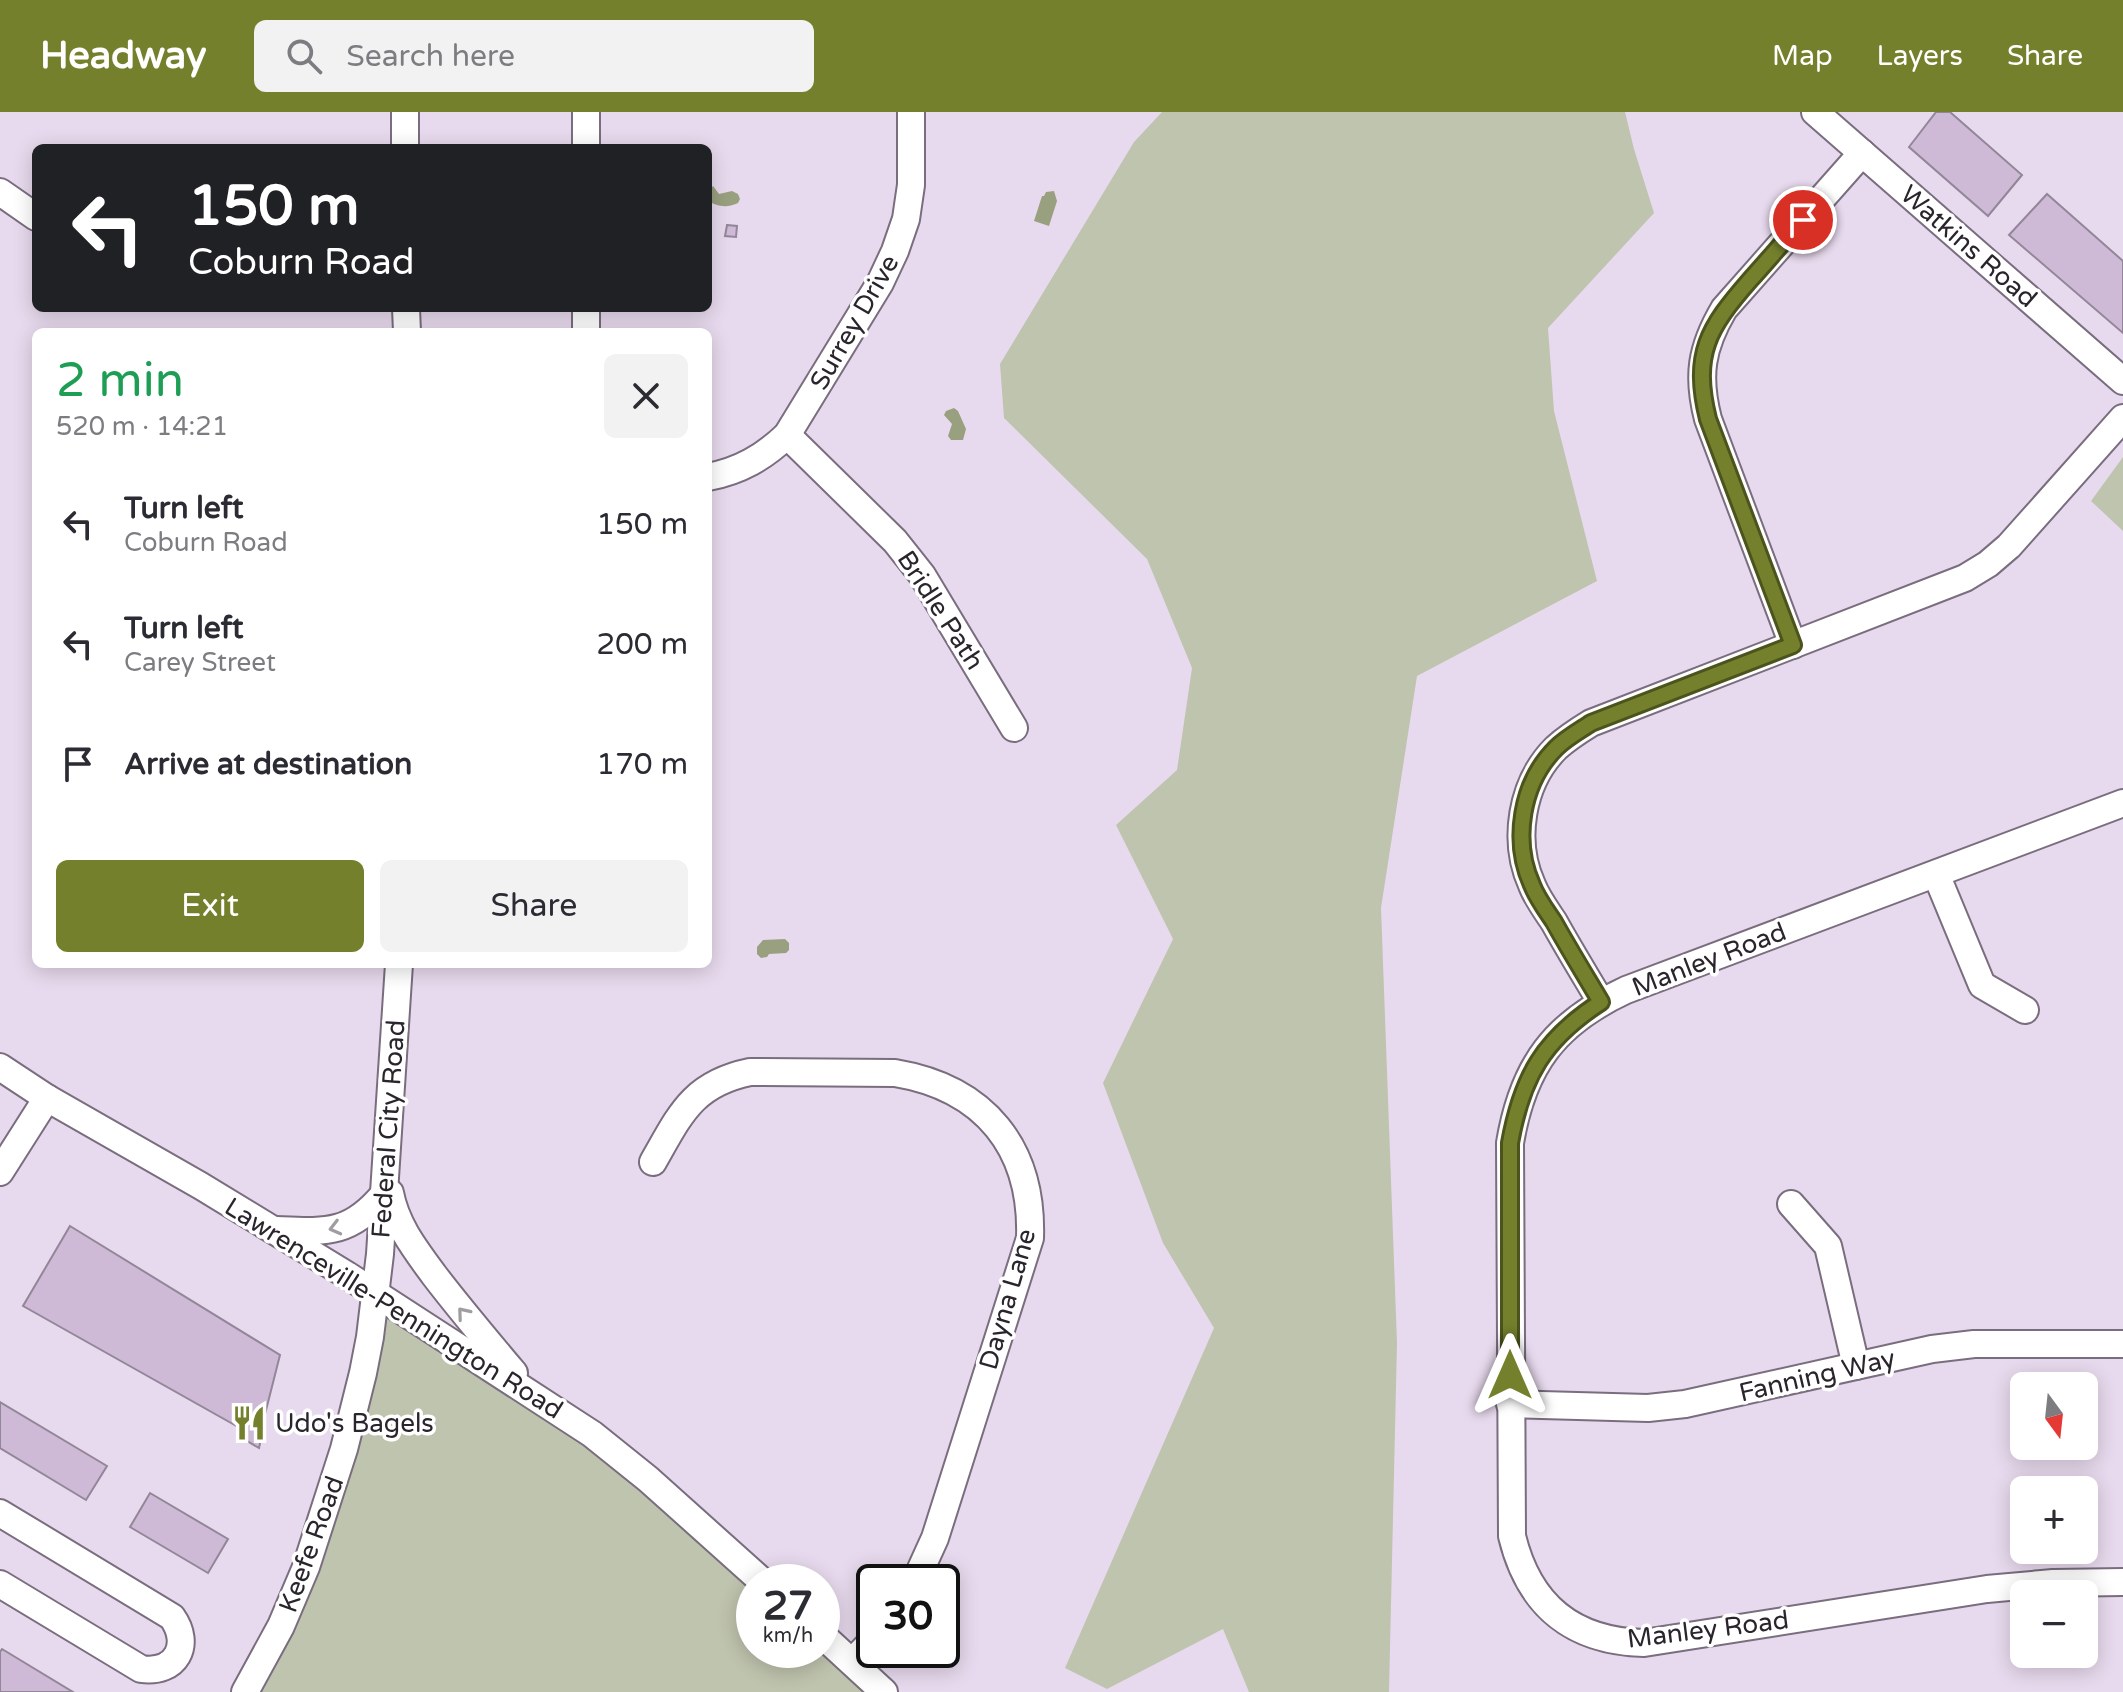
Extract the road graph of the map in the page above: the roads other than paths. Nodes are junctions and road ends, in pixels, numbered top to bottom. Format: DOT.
graph roads {
  1 [pos="405,112"];
  2 [pos="586,112"];
  3 [pos="911,112"];
  4 [pos="1815,112"];
  5 [pos="405,144"];
  6 [pos="586,144"];
  7 [pos="1862,153"];
  8 [pos="0,192"];
  9 [pos="32,214"];
  10 [pos="2123,381"];
  11 [pos="2123,418"];
  12 [pos="787,435"];
  13 [pos="712,476"];
  14 [pos="1793,645"];
  15 [pos="1014,728"];
  16 [pos="2123,803"];
  17 [pos="1936,874"];
  18 [pos="399,968"];
  19 [pos="1601,1002"];
  20 [pos="2025,1010"];
  21 [pos="0,1067"];
  22 [pos="47,1098"];
  23 [pos="653,1162"];
  24 [pos="0,1172"];
  25 [pos="385,1183"];
  26 [pos="1791,1204"];
  27 [pos="273,1230"];
  28 [pos="376,1294"];
  29 [pos="2123,1344"];
  30 [pos="1856,1366"];
  31 [pos="532,1394"];
  32 [pos="1510,1404"];
  33 [pos="0,1513"];
  34 [pos="743,1564"];
  35 [pos="923,1564"];
  36 [pos="2123,1582"];
  37 [pos="0,1584"];
  38 [pos="840,1651"];
  39 [pos="856,1658"];
  40 [pos="852,1662"];
  41 [pos="245,1692"];
  42 [pos="884,1692"];
  1 -- 5 [label="street"];
  2 -- 6 [label="street"];
  3 -- 12 [label="street, Surrey Drive"];
  4 -- 7 [label="street, Watkins Road"];
  7 -- 10 [label="street, Watkins Road"];
  7 -- 14 [label="street"];
  8 -- 9 [label="street"];
  11 -- 14 [label="street"];
  12 -- 13 [label="street, Surrey Drive"];
  12 -- 15 [label="street, Bridle Path"];
  14 -- 19 [label="street"];
  16 -- 17 [label="street, Manley Road"];
  17 -- 19 [label="street, Manley Road"];
  17 -- 20 [label="street"];
  18 -- 25 [label="street, Federal City Road"];
  19 -- 32 [label="street, Manley Road"];
  21 -- 22 [label="street, Lawrenceville-Pennington Road"];
  22 -- 24 [label="street"];
  22 -- 27 [label="street, Lawrenceville-Pennington Road"];
  23 -- 35 [label="street, Dayna Lane"];
  25 -- 27 [label="street, one-way"];
  25 -- 28 [label="street, Federal City Road"];
  31 -- 25 [label="street, one-way"];
  26 -- 30 [label="street"];
  27 -- 28 [label="street, Lawrenceville-Pennington Road"];
  28 -- 31 [label="street, Lawrenceville-Pennington Road"];
  28 -- 41 [label="street, Keefe Road"];
  29 -- 30 [label="street, Fanning Way"];
  30 -- 32 [label="street, Fanning Way"];
  31 -- 34 [label="street, Lawrenceville-Pennington Road"];
  32 -- 36 [label="street, Manley Road"];
  33 -- 37 [label="street"];
  38 -- 40 [label="street"];
  39 -- 40 [label="street"];
  40 -- 42 [label="street"];
}
